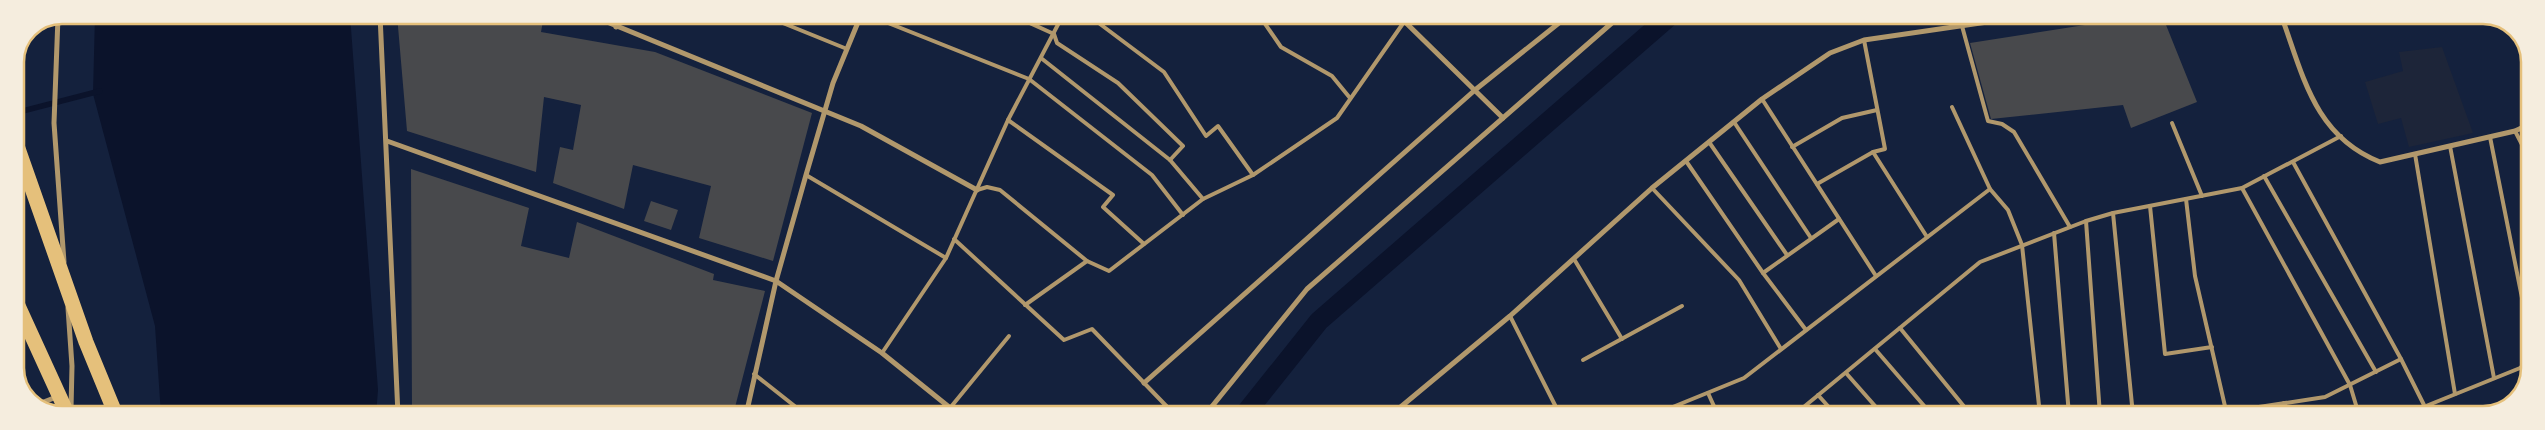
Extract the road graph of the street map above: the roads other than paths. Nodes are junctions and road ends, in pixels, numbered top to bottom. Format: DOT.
graph roads {
  1 [pos="58,24"];
  2 [pos="380,24"];
  3 [pos="610,24"];
  4 [pos="617,24"];
  5 [pos="785,24"];
  6 [pos="857,24"];
  7 [pos="890,24"];
  8 [pos="1032,24"];
  9 [pos="1059,24"];
  10 [pos="1100,24"];
  11 [pos="1265,24"];
  12 [pos="1403,24"];
  13 [pos="1406,24"];
  14 [pos="1558,24"];
  15 [pos="1611,24"];
  16 [pos="1975,24"];
  17 [pos="2284,24"];
  18 [pos="1962,26"];
  19 [pos="616,27"];
  20 [pos="1054,34"];
  21 [pos="1864,40"];
  22 [pos="847,49"];
  23 [pos="1041,58"];
  24 [pos="1029,80"];
  25 [pos="1474,90"];
  26 [pos="1350,98"];
  27 [pos="1762,99"];
  28 [pos="1952,106"];
  29 [pos="1877,110"];
  30 [pos="825,112"];
  31 [pos="1503,118"];
  32 [pos="1008,120"];
  33 [pos="1734,122"];
  34 [pos="2172,123"];
  35 [pos="2521,128"];
  36 [pos="2515,131"];
  37 [pos="2341,136"];
  38 [pos="2490,137"];
  39 [pos="387,141"];
  40 [pos="1709,142"];
  41 [pos="2521,143"];
  42 [pos="1792,146"];
  43 [pos="2450,146"];
  44 [pos="1873,152"];
  45 [pos="2415,154"];
  46 [pos="1170,160"];
  47 [pos="1686,161"];
  48 [pos="2293,162"];
  49 [pos="24,166"];
  50 [pos="806,175"];
  51 [pos="1253,175"];
  52 [pos="2264,176"];
  53 [pos="1817,184"];
  54 [pos="1652,188"];
  55 [pos="2242,188"];
  56 [pos="1990,189"];
  57 [pos="977,190"];
  58 [pos="2202,196"];
  59 [pos="1203,199"];
  60 [pos="2186,199"];
  61 [pos="2150,206"];
  62 [pos="2113,213"];
  63 [pos="1183,215"];
  64 [pos="1838,218"];
  65 [pos="2086,221"];
  66 [pos="2070,227"];
  67 [pos="2054,233"];
  68 [pos="1927,237"];
  69 [pos="1811,238"];
  70 [pos="954,239"];
  71 [pos="1144,244"];
  72 [pos="2022,244"];
  73 [pos="1787,255"];
  74 [pos="946,258"];
  75 [pos="1574,259"];
  76 [pos="1087,262"];
  77 [pos="1763,273"];
  78 [pos="1876,276"];
  79 [pos="776,281"];
  80 [pos="2521,293"];
  81 [pos="1025,304"];
  82 [pos="1682,306"];
  83 [pos="1510,316"];
  84 [pos="24,318"];
  85 [pos="1900,328"];
  86 [pos="1806,330"];
  87 [pos="1009,336"];
  88 [pos="1622,339"];
  89 [pos="2212,347"];
  90 [pos="1781,349"];
  91 [pos="1875,349"];
  92 [pos="882,353"];
  93 [pos="1583,360"];
  94 [pos="2401,360"];
  95 [pos="2521,367"];
  96 [pos="2376,372"];
  97 [pos="1846,373"];
  98 [pos="754,374"];
  99 [pos="2494,378"];
  100 [pos="1144,383"];
  101 [pos="2350,385"];
  102 [pos="71,391"];
  103 [pos="1708,393"];
  104 [pos="2455,394"];
  105 [pos="1818,395"];
  106 [pos="44,401"];
  107 [pos="2284,403"];
  108 [pos="65,406"];
  109 [pos="70,406"];
  110 [pos="112,406"];
  111 [pos="398,406"];
  112 [pos="748,406"];
  113 [pos="795,406"];
  114 [pos="948,406"];
  115 [pos="952,406"];
  116 [pos="1166,406"];
  117 [pos="1212,406"];
  118 [pos="1402,406"];
  119 [pos="1555,406"];
  120 [pos="1676,406"];
  121 [pos="1714,406"];
  122 [pos="1805,406"];
  123 [pos="1828,406"];
  124 [pos="1875,406"];
  125 [pos="1924,406"];
  126 [pos="1964,406"];
  127 [pos="2039,406"];
  128 [pos="2068,406"];
  129 [pos="2099,406"];
  130 [pos="2132,406"];
  131 [pos="2225,406"];
  132 [pos="2267,406"];
  133 [pos="2284,406"];
  134 [pos="2356,406"];
  135 [pos="2426,406"];
  1 -- 102 [label="street"];
  2 -- 39 [label="street"];
  3 -- 19 [label="street"];
  4 -- 19 [label="street"];
  5 -- 22 [label="lane"];
  6 -- 22 [label="street"];
  7 -- 24 [label="lane"];
  8 -- 20 [label="lane"];
  9 -- 20 [label="lane"];
  10 -- 51 [label="lane"];
  11 -- 26 [label="lane"];
  12 -- 26 [label="lane"];
  13 -- 25 [label="street"];
  14 -- 25 [label="street"];
  15 -- 31 [label="street"];
  16 -- 18 [label="street"];
  17 -- 37 [label="street"];
  18 -- 21 [label="street"];
  18 -- 66 [label="lane"];
  19 -- 30 [label="street"];
  20 -- 23 [label="lane"];
  20 -- 46 [label="lane"];
  21 -- 27 [label="street"];
  21 -- 29 [label="lane"];
  22 -- 30 [label="street"];
  23 -- 24 [label="lane"];
  23 -- 46 [label="lane"];
  24 -- 32 [label="lane"];
  24 -- 63 [label="lane"];
  25 -- 31 [label="street"];
  25 -- 100 [label="street"];
  26 -- 51 [label="lane"];
  27 -- 33 [label="street"];
  27 -- 42 [label="lane"];
  28 -- 56 [label="lane"];
  29 -- 42 [label="lane"];
  29 -- 44 [label="lane"];
  30 -- 50 [label="street"];
  30 -- 57 [label="street"];
  31 -- 117 [label="street"];
  32 -- 57 [label="lane"];
  32 -- 71 [label="lane"];
  33 -- 40 [label="street"];
  33 -- 69 [label="lane"];
  34 -- 58 [label="lane"];
  35 -- 36 [label="street"];
  36 -- 38 [label="street"];
  36 -- 41 [label="lane"];
  37 -- 45 [label="street"];
  37 -- 48 [label="lane"];
  38 -- 43 [label="street"];
  38 -- 80 [label="lane"];
  39 -- 79 [label="street"];
  39 -- 111 [label="street"];
  40 -- 47 [label="street"];
  40 -- 73 [label="lane"];
  42 -- 53 [label="lane"];
  43 -- 45 [label="street"];
  43 -- 99 [label="lane"];
  44 -- 53 [label="lane"];
  44 -- 68 [label="lane"];
  45 -- 104 [label="lane"];
  46 -- 59 [label="lane"];
  47 -- 54 [label="street"];
  47 -- 77 [label="lane"];
  48 -- 52 [label="lane"];
  48 -- 94 [label="lane"];
  49 -- 110 [label="highway"];
  50 -- 74 [label="lane"];
  50 -- 79 [label="street"];
  51 -- 59 [label="lane"];
  52 -- 55 [label="lane"];
  52 -- 96 [label="lane"];
  53 -- 64 [label="lane"];
  54 -- 75 [label="street"];
  54 -- 90 [label="lane"];
  55 -- 58 [label="lane"];
  55 -- 101 [label="lane"];
  56 -- 68 [label="lane"];
  56 -- 72 [label="lane"];
  57 -- 70 [label="lane"];
  57 -- 76 [label="lane"];
  58 -- 60 [label="lane"];
  59 -- 63 [label="lane"];
  60 -- 61 [label="lane"];
  60 -- 89 [label="lane"];
  61 -- 62 [label="lane"];
  61 -- 89 [label="lane"];
  62 -- 65 [label="lane"];
  62 -- 130 [label="lane"];
  63 -- 71 [label="lane"];
  64 -- 69 [label="lane"];
  64 -- 78 [label="lane"];
  65 -- 66 [label="lane"];
  65 -- 129 [label="lane"];
  66 -- 67 [label="lane"];
  67 -- 72 [label="lane"];
  67 -- 128 [label="lane"];
  68 -- 78 [label="lane"];
  69 -- 73 [label="lane"];
  70 -- 74 [label="lane"];
  70 -- 81 [label="lane"];
  71 -- 76 [label="lane"];
  72 -- 85 [label="lane"];
  72 -- 127 [label="lane"];
  73 -- 77 [label="lane"];
  74 -- 92 [label="lane"];
  75 -- 83 [label="street"];
  75 -- 88 [label="lane"];
  76 -- 81 [label="lane"];
  77 -- 86 [label="lane"];
  78 -- 86 [label="lane"];
  79 -- 92 [label="street"];
  79 -- 98 [label="street"];
  81 -- 100 [label="lane"];
  82 -- 88 [label="lane"];
  83 -- 118 [label="street"];
  83 -- 119 [label="lane"];
  84 -- 108 [label="highway"];
  85 -- 91 [label="lane"];
  85 -- 126 [label="lane"];
  86 -- 90 [label="lane"];
  87 -- 115 [label="lane"];
  88 -- 93 [label="lane"];
  89 -- 131 [label="lane"];
  90 -- 103 [label="lane"];
  91 -- 97 [label="lane"];
  91 -- 125 [label="lane"];
  92 -- 114 [label="street"];
  94 -- 96 [label="lane"];
  94 -- 135 [label="lane"];
  95 -- 99 [label="lane"];
  96 -- 101 [label="lane"];
  97 -- 105 [label="lane"];
  97 -- 124 [label="lane"];
  98 -- 112 [label="street"];
  98 -- 113 [label="lane"];
  99 -- 104 [label="lane"];
  100 -- 116 [label="lane"];
  101 -- 107 [label="lane"];
  101 -- 134 [label="lane"];
  102 -- 106 [label="street"];
  102 -- 109 [label="street"];
  103 -- 120 [label="lane"];
  103 -- 121 [label="lane"];
  104 -- 135 [label="lane"];
  105 -- 122 [label="lane"];
  105 -- 123 [label="lane"];
  107 -- 132 [label="lane"];
  107 -- 133 [label="lane"];
}
